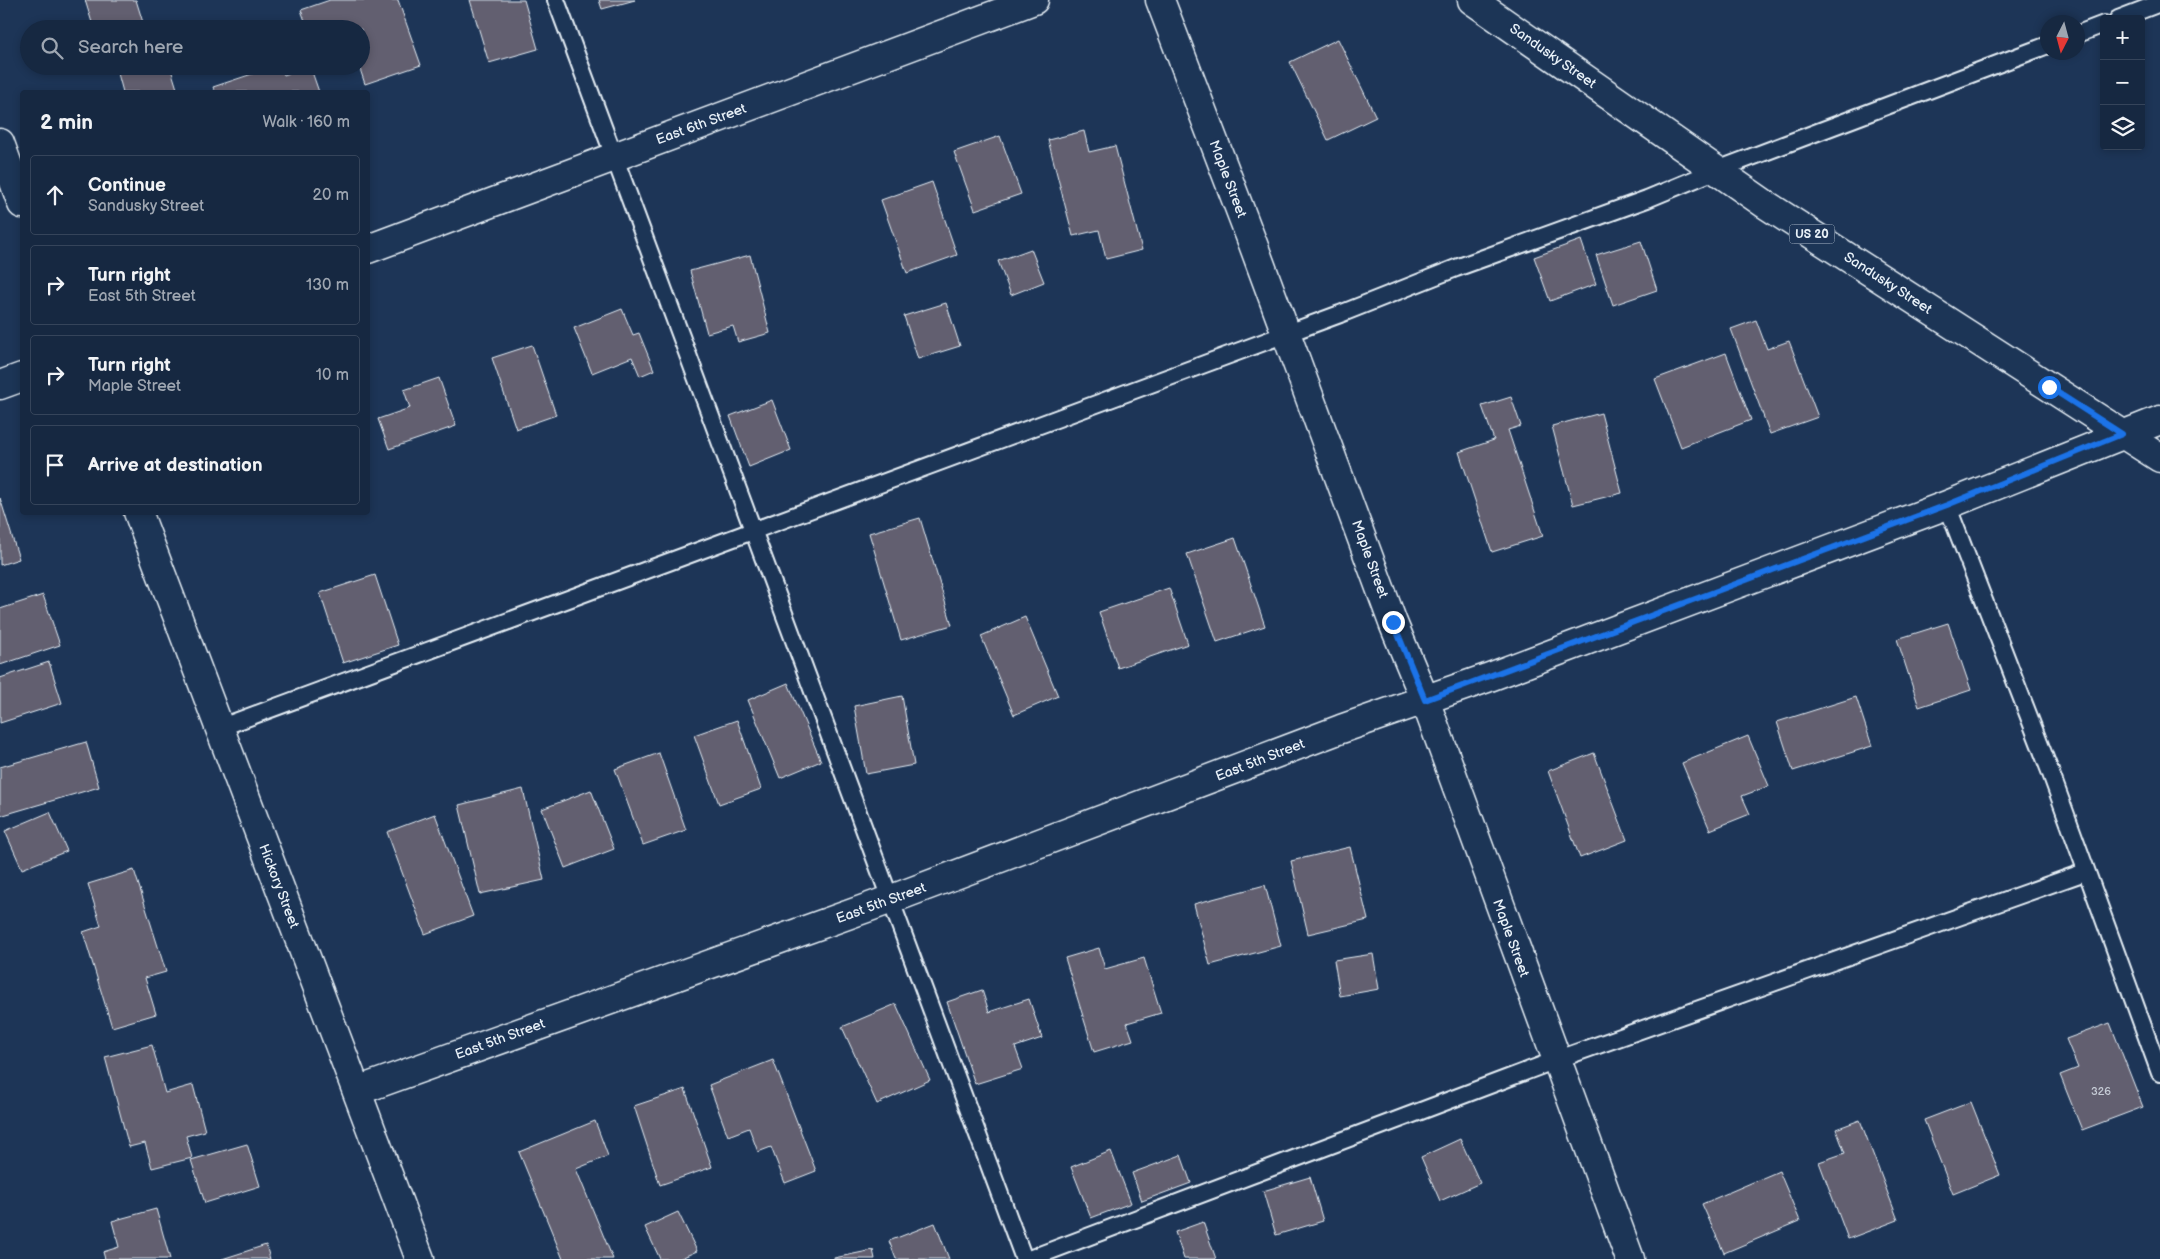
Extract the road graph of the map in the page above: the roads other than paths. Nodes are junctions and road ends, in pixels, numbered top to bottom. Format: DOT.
graph roads {
  1 [pos="556,0"];
  2 [pos="1034,0"];
  3 [pos="1160,0"];
  4 [pos="1472,0"];
  5 [pos="2160,3"];
  6 [pos="2128,15"];
  7 [pos="2100,26"];
  8 [pos="2085,31"];
  9 [pos="2040,49"];
  10 [pos="0,143"];
  11 [pos="615,156"];
  12 [pos="1717,170"];
  13 [pos="20,198"];
  14 [pos="370,248"];
  15 [pos="1286,333"];
  16 [pos="20,378"];
  17 [pos="0,385"];
  18 [pos="2160,420"];
  19 [pos="2122,434"];
  20 [pos="2160,458"];
  21 [pos="1947,505"];
  22 [pos="139,515"];
  23 [pos="754,530"];
  24 [pos="1425,700"];
  25 [pos="219,728"];
  26 [pos="2085,872"];
  27 [pos="889,900"];
  28 [pos="1556,1060"];
  29 [pos="2160,1073"];
  30 [pos="357,1091"];
  31 [pos="420,1259"];
  32 [pos="1024,1259"];
  33 [pos="1029,1259"];
  34 [pos="1630,1259"];
  1 -- 11 [label="lane"];
  2 -- 11 [label="street, East 6th Street"];
  3 -- 15 [label="street, Maple Street"];
  4 -- 12 [label="street, Sandusky Street / US 20"];
  5 -- 6 [label="lane"];
  7 -- 8 [label="lane"];
  9 -- 12 [label="lane"];
  10 -- 13 [label="street"];
  11 -- 14 [label="street, East 6th Street"];
  11 -- 23 [label="lane"];
  12 -- 15 [label="lane"];
  12 -- 19 [label="street, Sandusky Street / US 20"];
  15 -- 23 [label="lane"];
  15 -- 24 [label="street, Maple Street"];
  16 -- 17 [label="street"];
  18 -- 19 [label="street, East 5th Street"];
  19 -- 20 [label="street, Sandusky Street / US 20"];
  19 -- 21 [label="street, East 5th Street"];
  21 -- 24 [label="street, East 5th Street"];
  21 -- 26 [label="lane"];
  22 -- 25 [label="street, Hickory Street"];
  23 -- 25 [label="lane"];
  23 -- 27 [label="lane"];
  24 -- 27 [label="street, East 5th Street"];
  24 -- 28 [label="street, Maple Street"];
  25 -- 30 [label="street, Hickory Street"];
  26 -- 28 [label="lane"];
  26 -- 29 [label="lane"];
  27 -- 30 [label="street, East 5th Street"];
  27 -- 32 [label="lane"];
  28 -- 33 [label="lane"];
  28 -- 34 [label="street, Maple Street"];
  30 -- 31 [label="street, Hickory Street"];
}
